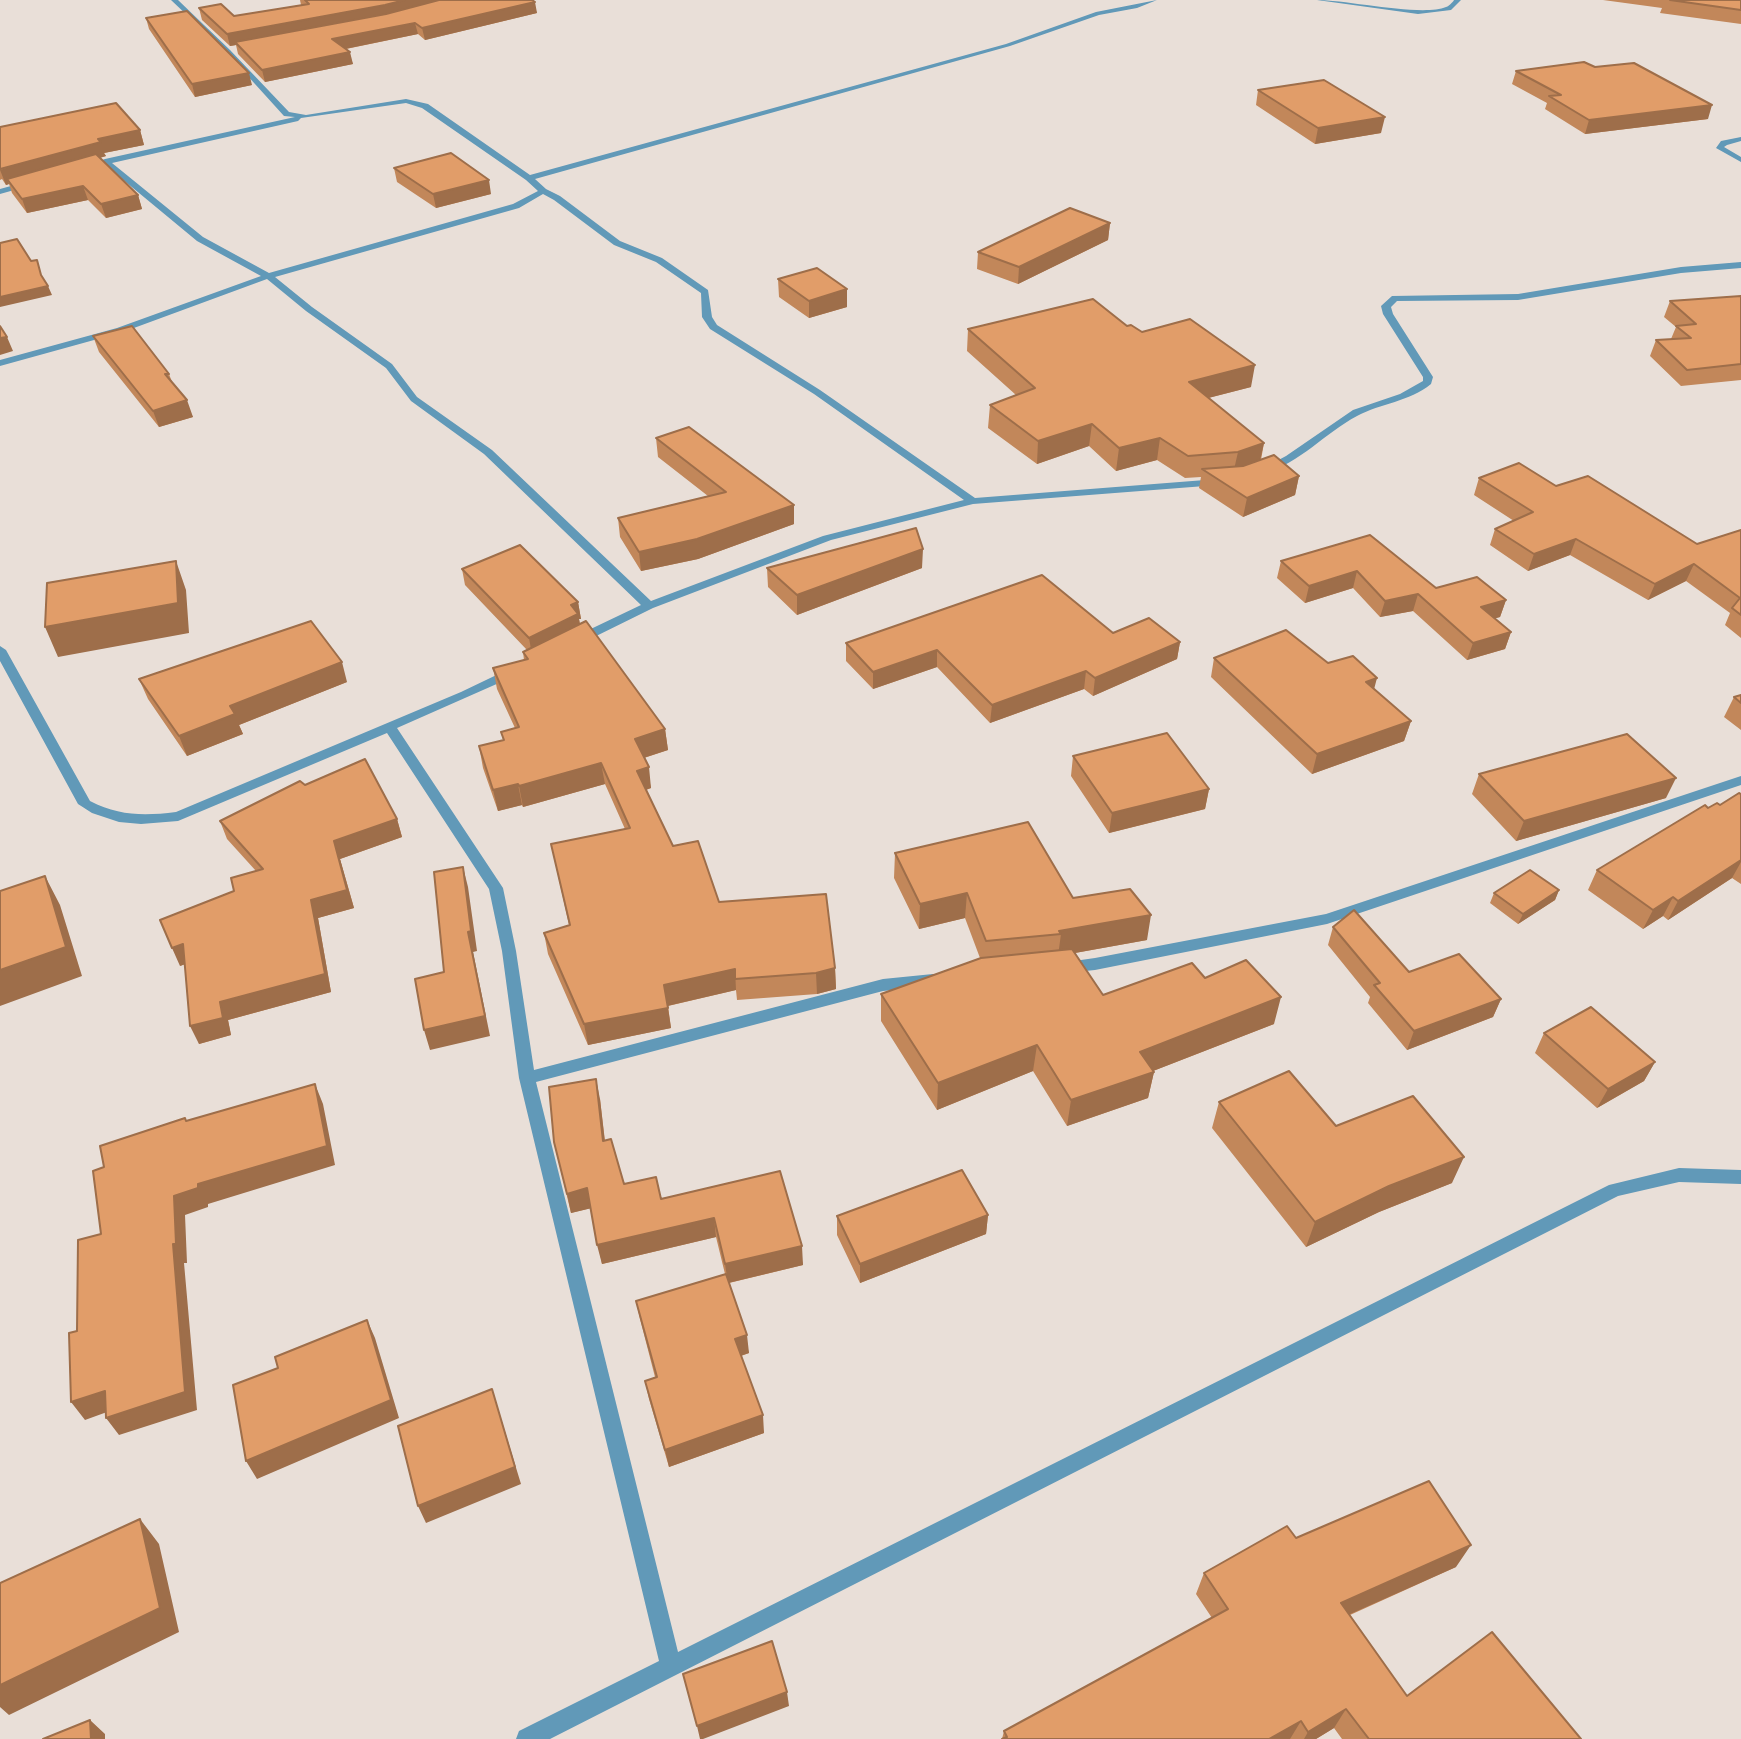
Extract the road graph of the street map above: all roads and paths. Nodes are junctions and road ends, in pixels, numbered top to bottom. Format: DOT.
graph roads {
  1 [pos="174,0"];
  2 [pos="1154,0"];
  3 [pos="1320,0"];
  4 [pos="1458,0"];
  5 [pos="1097,3"];
  6 [pos="1098,13"];
  7 [pos="241,48"];
  8 [pos="228,51"];
  9 [pos="306,117"];
  10 [pos="1741,139"];
  11 [pos="1741,160"];
  12 [pos="106,161"];
  13 [pos="92,164"];
  14 [pos="528,178"];
  15 [pos="40,180"];
  16 [pos="542,191"];
  17 [pos="0,192"];
  18 [pos="1741,265"];
  19 [pos="268,276"];
  20 [pos="0,363"];
  21 [pos="1255,473"];
  22 [pos="1235,480"];
  23 [pos="972,501"];
  24 [pos="649,606"];
  25 [pos="561,648"];
  26 [pos="0,650"];
  27 [pos="525,666"];
  28 [pos="390,727"];
  29 [pos="1741,780"];
  30 [pos="1044,970"];
  31 [pos="944,979"];
  32 [pos="527,1078"];
  33 [pos="1741,1177"];
  34 [pos="671,1665"];
  35 [pos="527,1739"];
  1 -- 8 [label="street"];
  2 -- 6 [label="street"];
  3 -- 4 [label="street"];
  5 -- 6 [label="street"];
  6 -- 14 [label="street"];
  7 -- 8 [label="street"];
  8 -- 9 [label="street"];
  9 -- 12 [label="street"];
  9 -- 14 [label="street"];
  10 -- 11 [label="street"];
  12 -- 13 [label="street"];
  12 -- 19 [label="street"];
  14 -- 16 [label="street"];
  15 -- 17 [label="street"];
  16 -- 19 [label="street"];
  16 -- 23 [label="street"];
  18 -- 21 [label="street"];
  19 -- 20 [label="street"];
  19 -- 24 [label="street"];
  22 -- 23 [label="street"];
  23 -- 24 [label="street"];
  24 -- 25 [label="street"];
  26 -- 28 [label="street"];
  27 -- 28 [label="street"];
  28 -- 32 [label="street"];
  29 -- 30 [label="street"];
  31 -- 32 [label="street"];
  32 -- 34 [label="street"];
  33 -- 34 [label="street"];
  34 -- 35 [label="street"];
}
